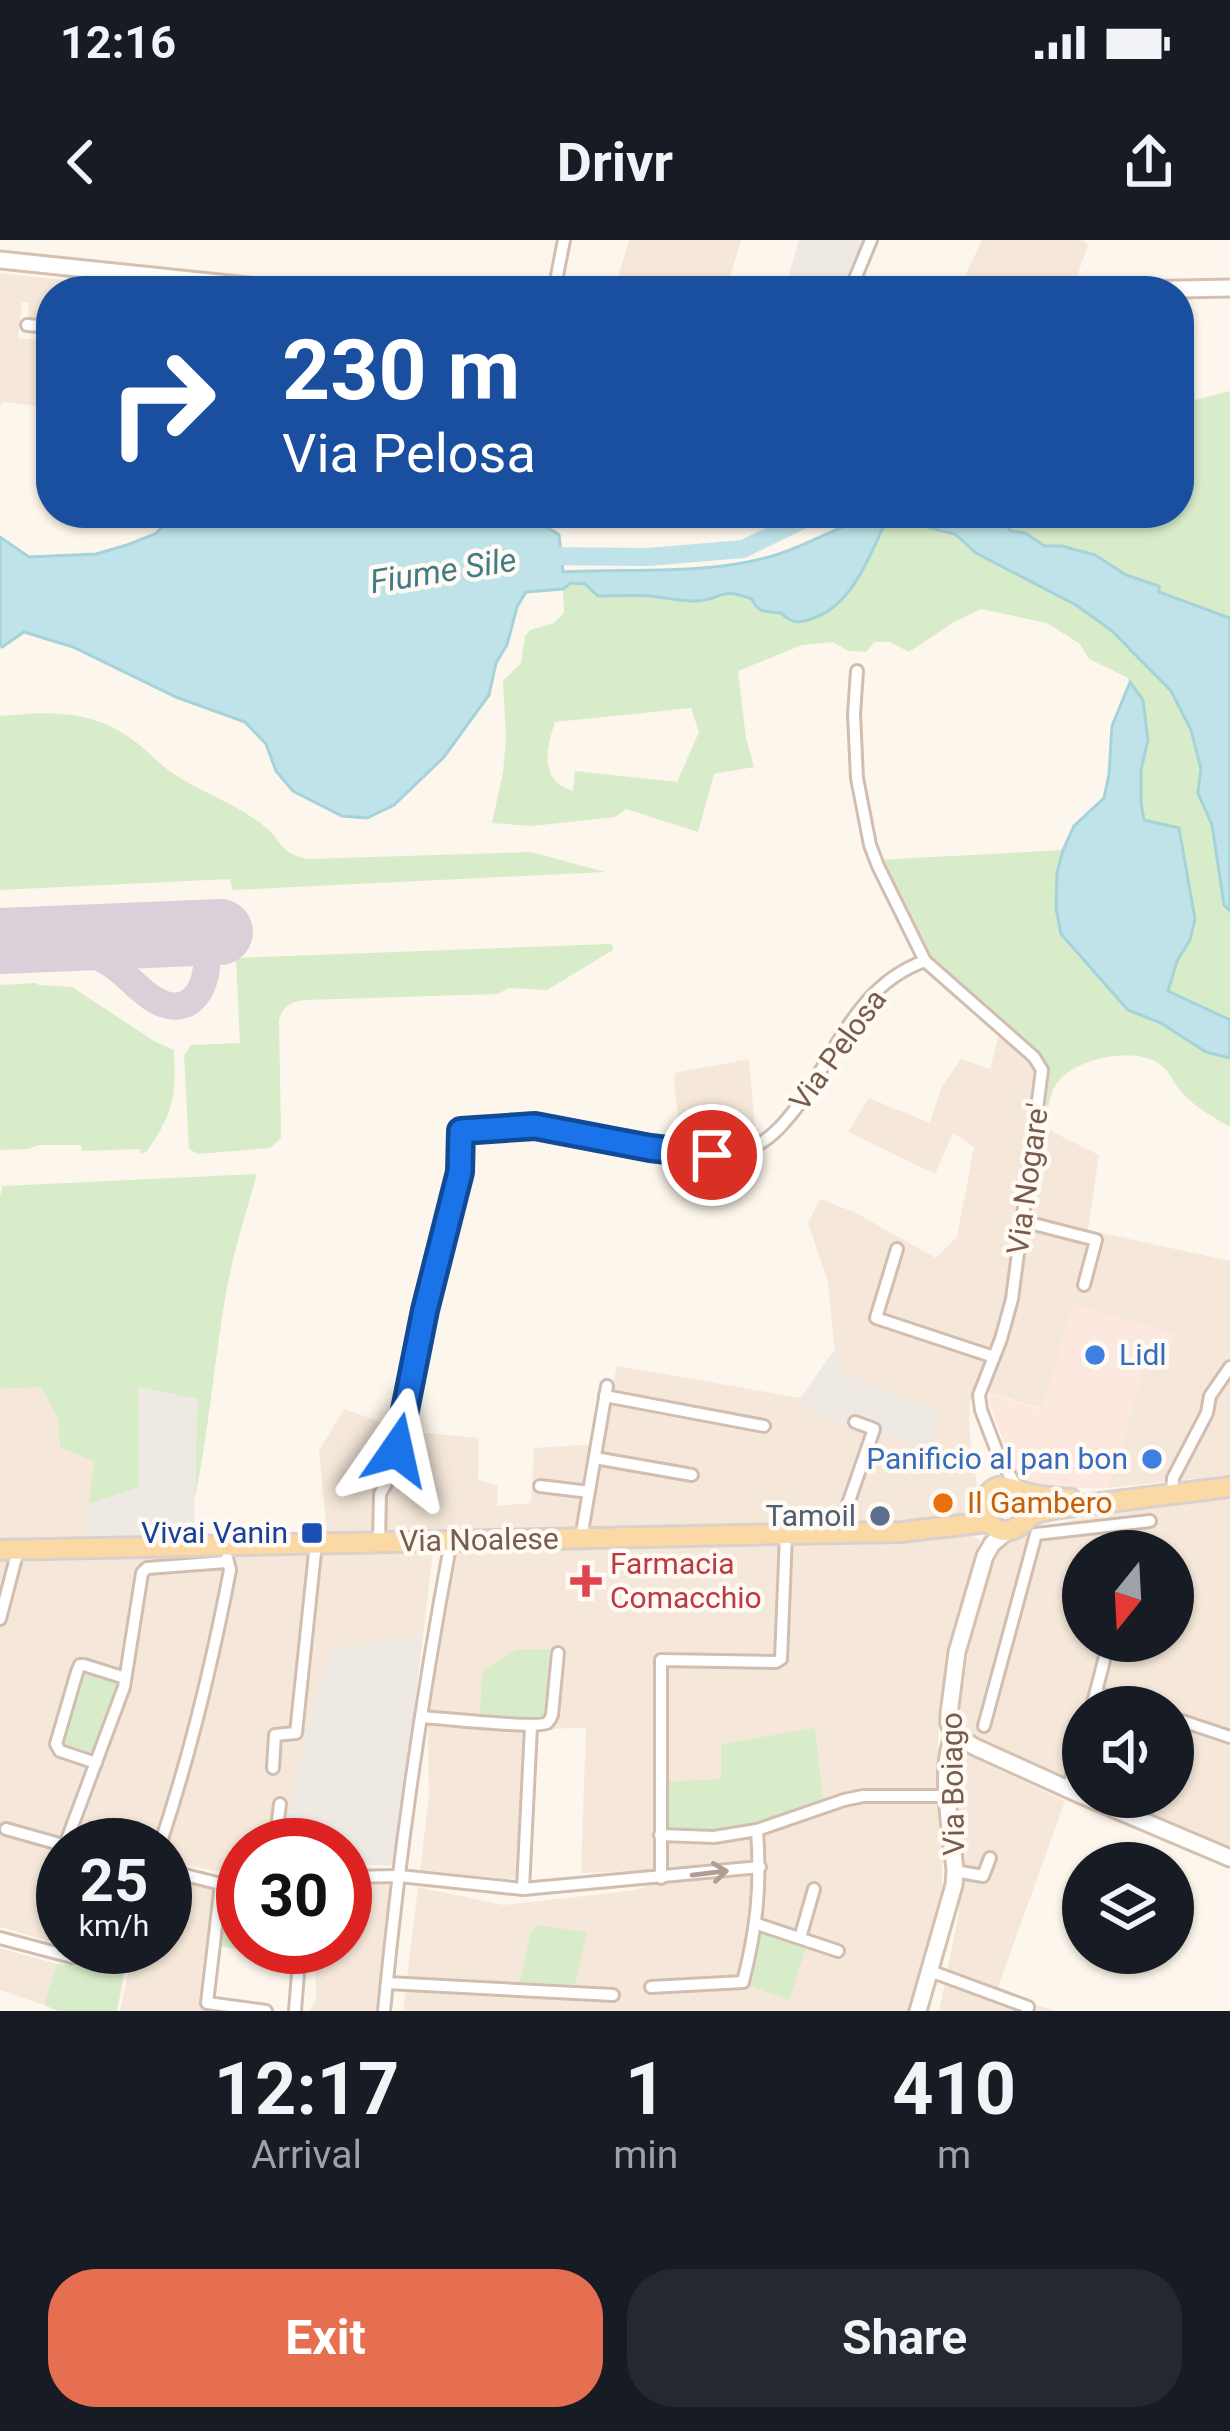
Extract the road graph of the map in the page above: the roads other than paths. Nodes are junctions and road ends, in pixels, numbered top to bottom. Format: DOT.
graph roads {
  1 [pos="564,240"];
  2 [pos="871,240"];
  3 [pos="0,260"];
  4 [pos="132,276"];
  5 [pos="557,276"];
  6 [pos="856,276"];
  7 [pos="1230,288"];
  8 [pos="1194,289"];
  9 [pos="27,325"];
  10 [pos="36,326"];
  11 [pos="857,670"];
  12 [pos="926,961"];
  13 [pos="1022,1221"];
  14 [pos="897,1249"];
  15 [pos="1084,1285"];
  16 [pos="994,1358"];
  17 [pos="1230,1367"];
  18 [pos="855,1422"];
  19 [pos="764,1426"];
  20 [pos="999,1457"];
  21 [pos="595,1458"];
  22 [pos="692,1474"];
  23 [pos="540,1486"];
  24 [pos="1230,1487"];
  25 [pos="1019,1490"];
  26 [pos="589,1492"];
  27 [pos="1172,1496"];
  28 [pos="1092,1502"];
  29 [pos="1150,1521"];
  30 [pos="981,1523"];
  31 [pos="1023,1528"];
  32 [pos="841,1533"];
  33 [pos="786,1534"];
  34 [pos="581,1538"];
  35 [pos="451,1541"];
  36 [pos="380,1542"];
  37 [pos="316,1543"];
  38 [pos="9,1550"];
  39 [pos="227,1553"];
  40 [pos="0,1619"];
  41 [pos="558,1654"];
  42 [pos="125,1678"];
  43 [pos="421,1718"];
  44 [pos="1194,1725"];
  45 [pos="984,1726"];
  46 [pos="531,1727"];
  47 [pos="955,1735"];
  48 [pos="1230,1737"];
  49 [pos="95,1763"];
  50 [pos="273,1768"];
  51 [pos="1062,1786"];
  52 [pos="948,1796"];
  53 [pos="280,1804"];
  54 [pos="74,1818"];
  55 [pos="169,1818"];
  56 [pos="278,1818"];
  57 [pos="1136,1818"];
  58 [pos="6,1829"];
  59 [pos="757,1830"];
  60 [pos="660,1835"];
  61 [pos="36,1837"];
  62 [pos="990,1858"];
  63 [pos="1230,1858"];
  64 [pos="760,1867"];
  65 [pos="955,1871"];
  66 [pos="372,1876"];
  67 [pos="399,1876"];
  68 [pos="661,1878"];
  69 [pos="814,1888"];
  70 [pos="523,1889"];
  71 [pos="757,1924"];
  72 [pos="216,1926"];
  73 [pos="0,1938"];
  74 [pos="800,1938"];
  75 [pos="36,1948"];
  76 [pos="838,1951"];
  77 [pos="930,1971"];
  78 [pos="298,1974"];
  79 [pos="387,1983"];
  80 [pos="650,1987"];
  81 [pos="613,1995"];
  82 [pos="266,2011"];
  83 [pos="295,2011"];
  84 [pos="384,2011"];
  85 [pos="918,2011"];
  86 [pos="1027,2011"];
  1 -- 5 [label="street"];
  2 -- 6 [label="street"];
  3 -- 4 [label="street"];
  7 -- 8 [label="street"];
  9 -- 10 [label="street"];
  11 -- 12 [label="street, Via Nogare'"];
  12 -- 13 [label="street, Via Nogare'"];
  12 -- 36 [label="street, Via Pelosa"];
  13 -- 15 [label="street"];
  13 -- 16 [label="street, Via Nogare'"];
  14 -- 16 [label="street"];
  16 -- 20 [label="street, Via Nogare'"];
  17 -- 27 [label="street"];
  18 -- 32 [label="street"];
  19 -- 21 [label="street"];
  20 -- 25 [label="street, Via Nogare'"];
  20 -- 30 [label="street"];
  21 -- 22 [label="street"];
  21 -- 26 [label="street"];
  23 -- 26 [label="street"];
  24 -- 27 [label="main road"];
  25 -- 28 [label="main road, Via Noalese"];
  25 -- 30 [label="main road, Via Noalese"];
  25 -- 31 [label="main road"];
  26 -- 34 [label="street"];
  27 -- 28 [label="main road"];
  28 -- 31 [label="main road"];
  29 -- 31 [label="street"];
  30 -- 31 [label="main road"];
  30 -- 31 [label="street, Via Boiago"];
  30 -- 32 [label="main road, Via Noalese"];
  30 -- 47 [label="street, Via Boiago"];
  31 -- 45 [label="street"];
  32 -- 33 [label="main road, Via Noalese"];
  33 -- 34 [label="main road, Via Noalese"];
  33 -- 60 [label="street"];
  34 -- 35 [label="main road, Via Noalese"];
  35 -- 36 [label="main road, Via Noalese"];
  35 -- 43 [label="street"];
  36 -- 37 [label="main road, Via Noalese"];
  37 -- 39 [label="main road, Via Noalese"];
  37 -- 50 [label="street"];
  38 -- 39 [label="main road, Via Noalese"];
  38 -- 40 [label="street"];
  39 -- 42 [label="street"];
  39 -- 55 [label="street"];
  41 -- 46 [label="street"];
  42 -- 49 [label="street"];
  42 -- 49 [label="street"];
  43 -- 46 [label="street"];
  43 -- 67 [label="street"];
  44 -- 48 [label="street"];
  46 -- 70 [label="street"];
  47 -- 51 [label="street"];
  47 -- 52 [label="street, Via Boiago"];
  49 -- 54 [label="street"];
  52 -- 59 [label="street"];
  52 -- 65 [label="street, Via Boiago"];
  53 -- 56 [label="street"];
  57 -- 63 [label="street"];
  58 -- 61 [label="street"];
  59 -- 60 [label="street"];
  59 -- 64 [label="street"];
  60 -- 68 [label="street"];
  62 -- 65 [label="street"];
  68 -- 64 [label="street, one-way"];
  64 -- 71 [label="street"];
  65 -- 77 [label="street, Via Boiago"];
  66 -- 67 [label="street"];
  67 -- 70 [label="street"];
  67 -- 79 [label="street"];
  68 -- 70 [label="street"];
  69 -- 74 [label="street"];
  71 -- 74 [label="street"];
  71 -- 80 [label="street"];
  72 -- 82 [label="street"];
  73 -- 75 [label="street"];
  74 -- 76 [label="street"];
  77 -- 85 [label="street, Via Boiago"];
  77 -- 86 [label="street"];
  78 -- 83 [label="street"];
  79 -- 81 [label="street"];
  79 -- 84 [label="street"];
}
